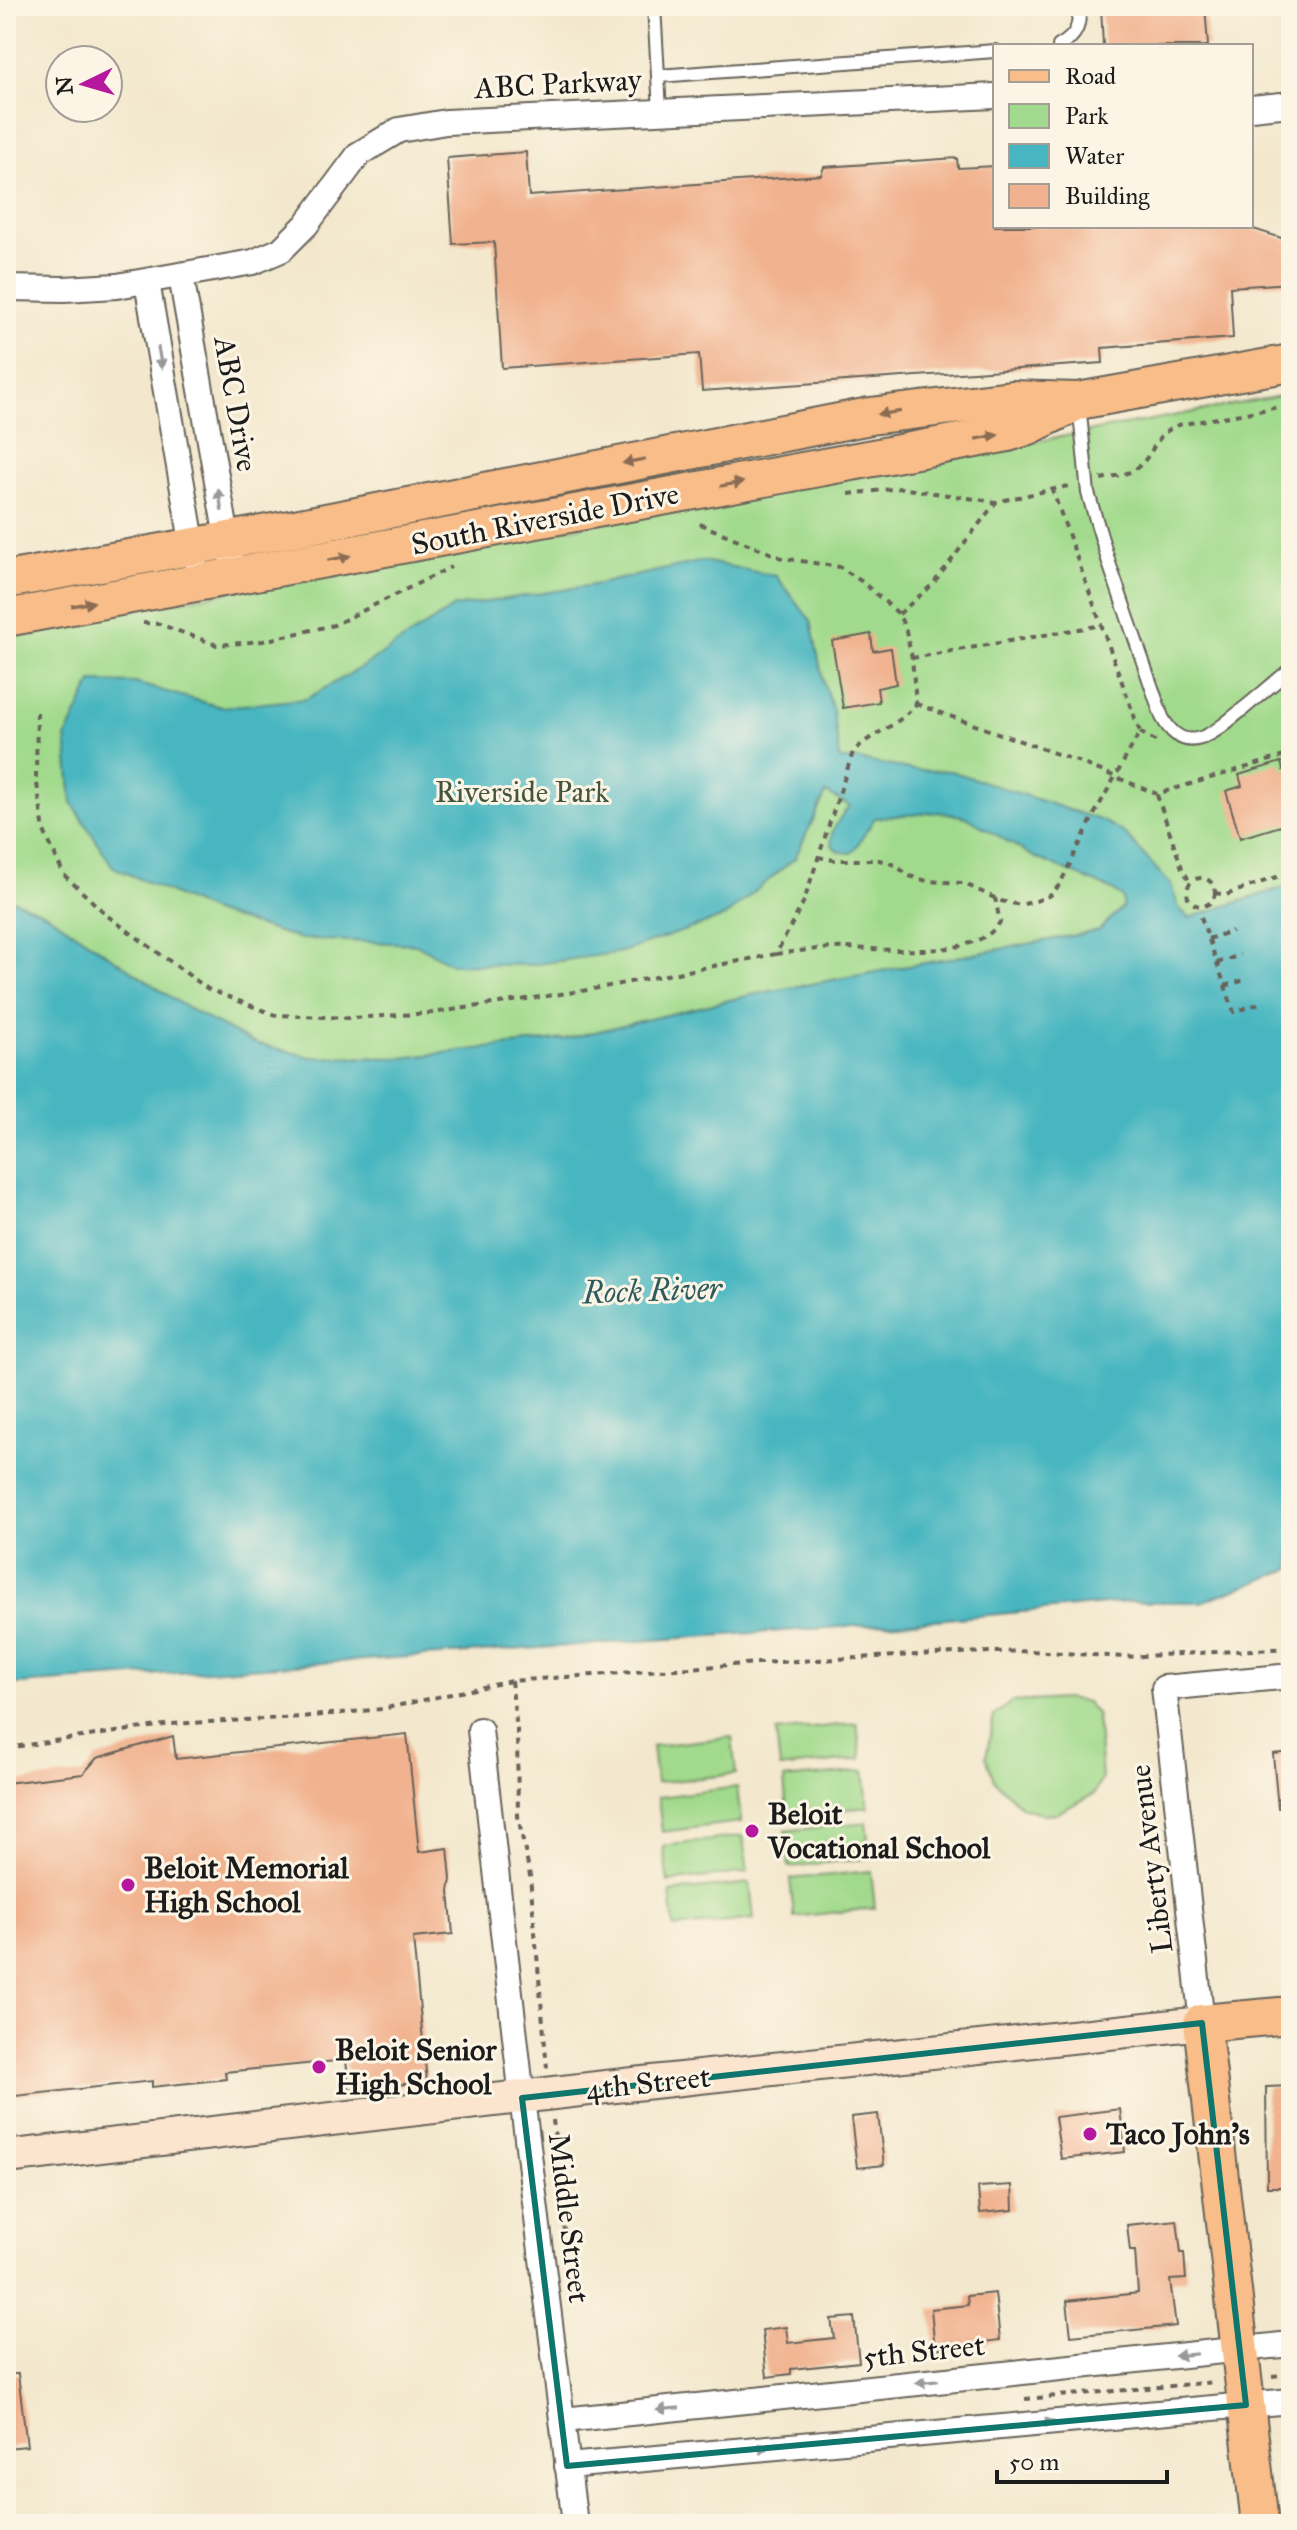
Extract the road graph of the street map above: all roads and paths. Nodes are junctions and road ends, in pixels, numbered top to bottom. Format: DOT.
graph roads {
  1 [pos="654,6"];
  2 [pos="1079,6"];
  3 [pos="1062,44"];
  4 [pos="993,51"];
  5 [pos="658,76"];
  6 [pos="993,96"];
  7 [pos="1291,104"];
  8 [pos="1253,108"];
  9 [pos="660,111"];
  10 [pos="181,276"];
  11 [pos="147,282"];
  12 [pos="6,288"];
  13 [pos="1291,363"];
  14 [pos="1078,401"];
  15 [pos="1291,405"];
  16 [pos="1087,482"];
  17 [pos="1052,489"];
  18 [pos="847,495"];
  19 [pos="996,502"];
  20 [pos="708,519"];
  21 [pos="210,543"];
  22 [pos="457,565"];
  23 [pos="234,577"];
  24 [pos="6,580"];
  25 [pos="198,583"];
  26 [pos="899,614"];
  27 [pos="6,618"];
  28 [pos="129,625"];
  29 [pos="1102,625"];
  30 [pos="912,658"];
  31 [pos="1291,669"];
  32 [pos="916,704"];
  33 [pos="37,712"];
  34 [pos="1291,754"];
  35 [pos="1114,776"];
  36 [pos="1157,794"];
  37 [pos="818,857"];
  38 [pos="1291,872"];
  39 [pos="1190,882"];
  40 [pos="1215,893"];
  41 [pos="995,897"];
  42 [pos="1201,917"];
  43 [pos="1232,931"];
  44 [pos="1208,939"];
  45 [pos="776,954"];
  46 [pos="1240,955"];
  47 [pos="1217,963"];
  48 [pos="1248,979"];
  49 [pos="1225,986"];
  50 [pos="1261,1003"];
  51 [pos="1291,1648"];
  52 [pos="1291,1676"];
  53 [pos="480,1730"];
  54 [pos="6,1748"];
  55 [pos="1291,2015"];
  56 [pos="1202,2023"];
  57 [pos="522,2098"];
  58 [pos="6,2157"];
  59 [pos="1291,2344"];
  60 [pos="1240,2350"];
  61 [pos="1291,2401"];
  62 [pos="1246,2405"];
  63 [pos="563,2420"];
  64 [pos="567,2466"];
  65 [pos="575,2524"];
  66 [pos="1260,2524"];
  1 -- 5 [label="lane"];
  2 -- 3 [label="lane"];
  4 -- 5 [label="lane"];
  5 -- 9 [label="lane"];
  6 -- 9 [label="street, ABC Parkway"];
  7 -- 8 [label="street"];
  9 -- 10 [label="street, ABC Parkway"];
  10 -- 11 [label="street"];
  21 -- 10 [label="street, ABC Drive, one-way"];
  11 -- 12 [label="street"];
  11 -- 21 [label="street, ABC Drive, one-way"];
  13 -- 14 [label="main road, South Riverside Drive"];
  14 -- 16 [label="lane"];
  14 -- 21 [label="main road, South Riverside Drive, one-way"];
  23 -- 14 [label="main road, South Riverside Drive, one-way"];
  15 -- 16 [label="path"];
  16 -- 17 [label="path"];
  16 -- 31 [label="lane"];
  17 -- 19 [label="path"];
  17 -- 29 [label="path"];
  18 -- 19 [label="path"];
  19 -- 26 [label="path"];
  20 -- 26 [label="path"];
  21 -- 23 [label="street, ABC Drive"];
  21 -- 24 [label="main road, South Riverside Drive"];
  21 -- 25 [label="street, ABC Drive"];
  22 -- 28 [label="path"];
  23 -- 25 [label="main road, South Riverside Drive"];
  27 -- 25 [label="main road, South Riverside Drive, one-way"];
  26 -- 30 [label="path"];
  29 -- 30 [label="path"];
  29 -- 35 [label="path"];
  30 -- 32 [label="path"];
  32 -- 35 [label="path"];
  32 -- 37 [label="path"];
  33 -- 45 [label="path"];
  34 -- 36 [label="path"];
  35 -- 36 [label="path"];
  35 -- 41 [label="path"];
  36 -- 39 [label="path"];
  37 -- 41 [label="path"];
  37 -- 45 [label="path"];
  38 -- 40 [label="path"];
  39 -- 40 [label="path"];
  39 -- 40 [label="path"];
  41 -- 45 [label="path"];
  42 -- 44 [label="path"];
  43 -- 44 [label="path"];
  44 -- 47 [label="path"];
  46 -- 47 [label="path"];
  47 -- 49 [label="path"];
  48 -- 49 [label="path"];
  49 -- 50 [label="path"];
  51 -- 54 [label="path"];
  52 -- 56 [label="street, Liberty Avenue"];
  53 -- 57 [label="street, Middle Street"];
  55 -- 56 [label="main road, 4th Street"];
  56 -- 57 [label="street, 4th Street"];
  56 -- 60 [label="main road"];
  57 -- 58 [label="street, 4th Street"];
  57 -- 63 [label="street, Middle Street"];
  59 -- 60 [label="street, 5th Street"];
  60 -- 62 [label="main road"];
  60 -- 63 [label="street, 5th Street, one-way"];
  61 -- 62 [label="street"];
  64 -- 62 [label="street, one-way"];
  62 -- 66 [label="main road"];
  63 -- 64 [label="street, Middle Street"];
  64 -- 65 [label="street, Middle Street"];
}
